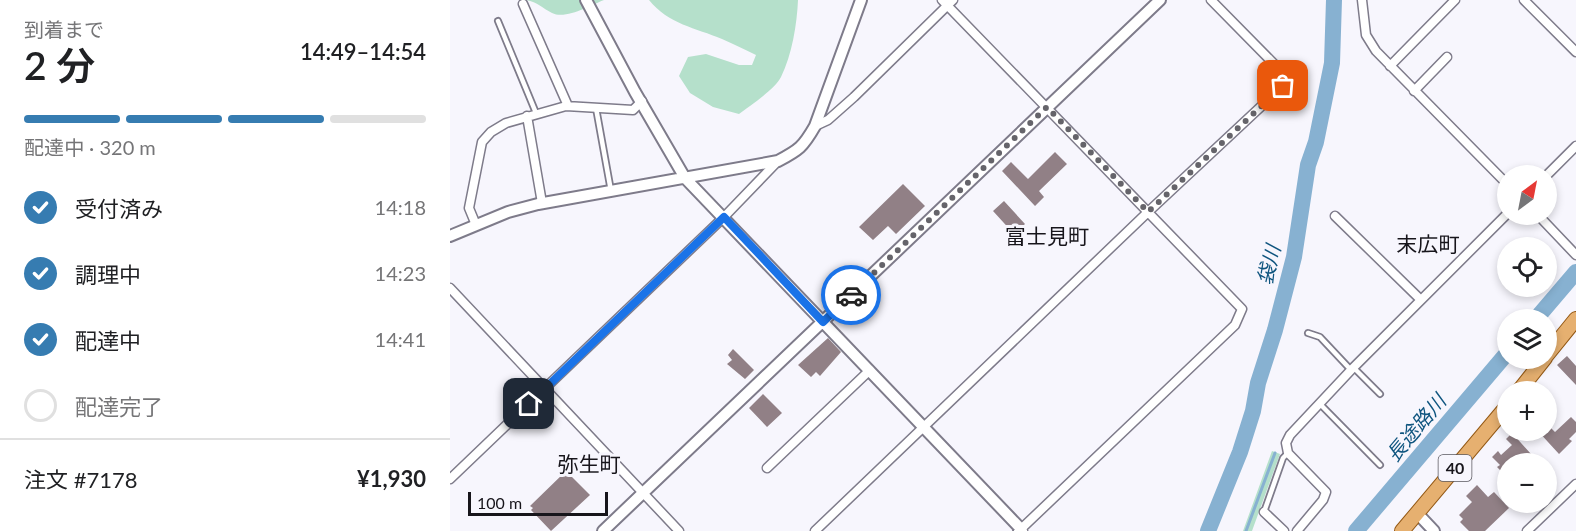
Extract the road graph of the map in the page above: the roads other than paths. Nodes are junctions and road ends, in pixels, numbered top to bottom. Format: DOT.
graph roads {
  1 [pos="586,0"];
  2 [pos="861,0"];
  3 [pos="1160,0"];
  4 [pos="1211,0"];
  5 [pos="1362,0"];
  6 [pos="1455,0"];
  7 [pos="1524,0"];
  8 [pos="947,2"];
  9 [pos="523,4"];
  10 [pos="498,21"];
  11 [pos="1576,52"];
  12 [pos="1448,57"];
  13 [pos="1390,66"];
  14 [pos="1414,90"];
  15 [pos="642,101"];
  16 [pos="568,106"];
  17 [pos="1047,107"];
  18 [pos="596,108"];
  19 [pos="536,113"];
  20 [pos="527,116"];
  21 [pos="815,126"];
  22 [pos="1576,146"];
  23 [pos="778,161"];
  24 [pos="1557,165"];
  25 [pos="1497,174"];
  26 [pos="685,178"];
  27 [pos="611,191"];
  28 [pos="542,203"];
  29 [pos="1148,212"];
  30 [pos="1335,216"];
  31 [pos="724,217"];
  32 [pos="1497,224"];
  33 [pos="476,225"];
  34 [pos="1547,225"];
  35 [pos="450,236"];
  36 [pos="1575,255"];
  37 [pos="450,288"];
  38 [pos="1421,300"];
  39 [pos="1576,319"];
  40 [pos="823,322"];
  41 [pos="1308,333"];
  42 [pos="1557,343"];
  43 [pos="1352,368"];
  44 [pos="1536,369"];
  45 [pos="870,370"];
  46 [pos="1527,381"];
  47 [pos="545,388"];
  48 [pos="1380,394"];
  49 [pos="1319,403"];
  50 [pos="1497,418"];
  51 [pos="924,426"];
  52 [pos="1288,453"];
  53 [pos="1380,465"];
  54 [pos="767,468"];
  55 [pos="450,479"];
  56 [pos="1576,484"];
  57 [pos="643,493"];
  58 [pos="1264,512"];
  59 [pos="1417,513"];
  60 [pos="1021,530"];
  61 [pos="603,531"];
  62 [pos="679,531"];
  63 [pos="815,531"];
  64 [pos="1284,531"];
  65 [pos="1297,531"];
  66 [pos="1402,531"];
  67 [pos="1434,531"];
  68 [pos="1527,531"];
  1 -- 15 [label="street"];
  2 -- 21 [label="street"];
  3 -- 17 [label="street"];
  4 -- 29 [label="street"];
  5 -- 13 [label="street"];
  6 -- 13 [label="street"];
  7 -- 11 [label="street"];
  8 -- 17 [label="street"];
  8 -- 21 [label="street"];
  9 -- 16 [label="street"];
  10 -- 19 [label="lane"];
  12 -- 14 [label="street"];
  13 -- 14 [label="street"];
  14 -- 25 [label="street"];
  15 -- 18 [label="street"];
  15 -- 26 [label="street"];
  16 -- 18 [label="street"];
  16 -- 19 [label="street"];
  17 -- 29 [label="street"];
  17 -- 40 [label="street"];
  18 -- 27 [label="lane"];
  19 -- 20 [label="street"];
  20 -- 28 [label="street"];
  20 -- 33 [label="street"];
  21 -- 23 [label="street"];
  22 -- 24 [label="street"];
  23 -- 26 [label="street"];
  23 -- 31 [label="street"];
  26 -- 27 [label="street"];
  26 -- 31 [label="street"];
  27 -- 28 [label="street"];
  28 -- 33 [label="street"];
  29 -- 51 [label="street"];
  29 -- 60 [label="street"];
  30 -- 38 [label="street"];
  31 -- 40 [label="street"];
  31 -- 47 [label="street"];
  32 -- 38 [label="street"];
  33 -- 35 [label="street"];
  34 -- 36 [label="street"];
  37 -- 47 [label="street"];
  38 -- 43 [label="street"];
  39 -- 42 [label="main road"];
  40 -- 45 [label="street"];
  40 -- 57 [label="street"];
  41 -- 43 [label="lane"];
  43 -- 48 [label="lane"];
  43 -- 49 [label="street"];
  44 -- 46 [label="main road"];
  45 -- 51 [label="street"];
  45 -- 54 [label="street"];
  47 -- 55 [label="street"];
  47 -- 57 [label="street"];
  49 -- 52 [label="street"];
  49 -- 53 [label="lane"];
  50 -- 59 [label="main road, 40"];
  51 -- 60 [label="street"];
  51 -- 63 [label="street"];
  52 -- 58 [label="lane"];
  52 -- 65 [label="street"];
  56 -- 68 [label="street"];
  57 -- 61 [label="street"];
  57 -- 62 [label="street"];
  58 -- 64 [label="street"];
  59 -- 66 [label="main road, 40"];
  59 -- 67 [label="street"];
}
